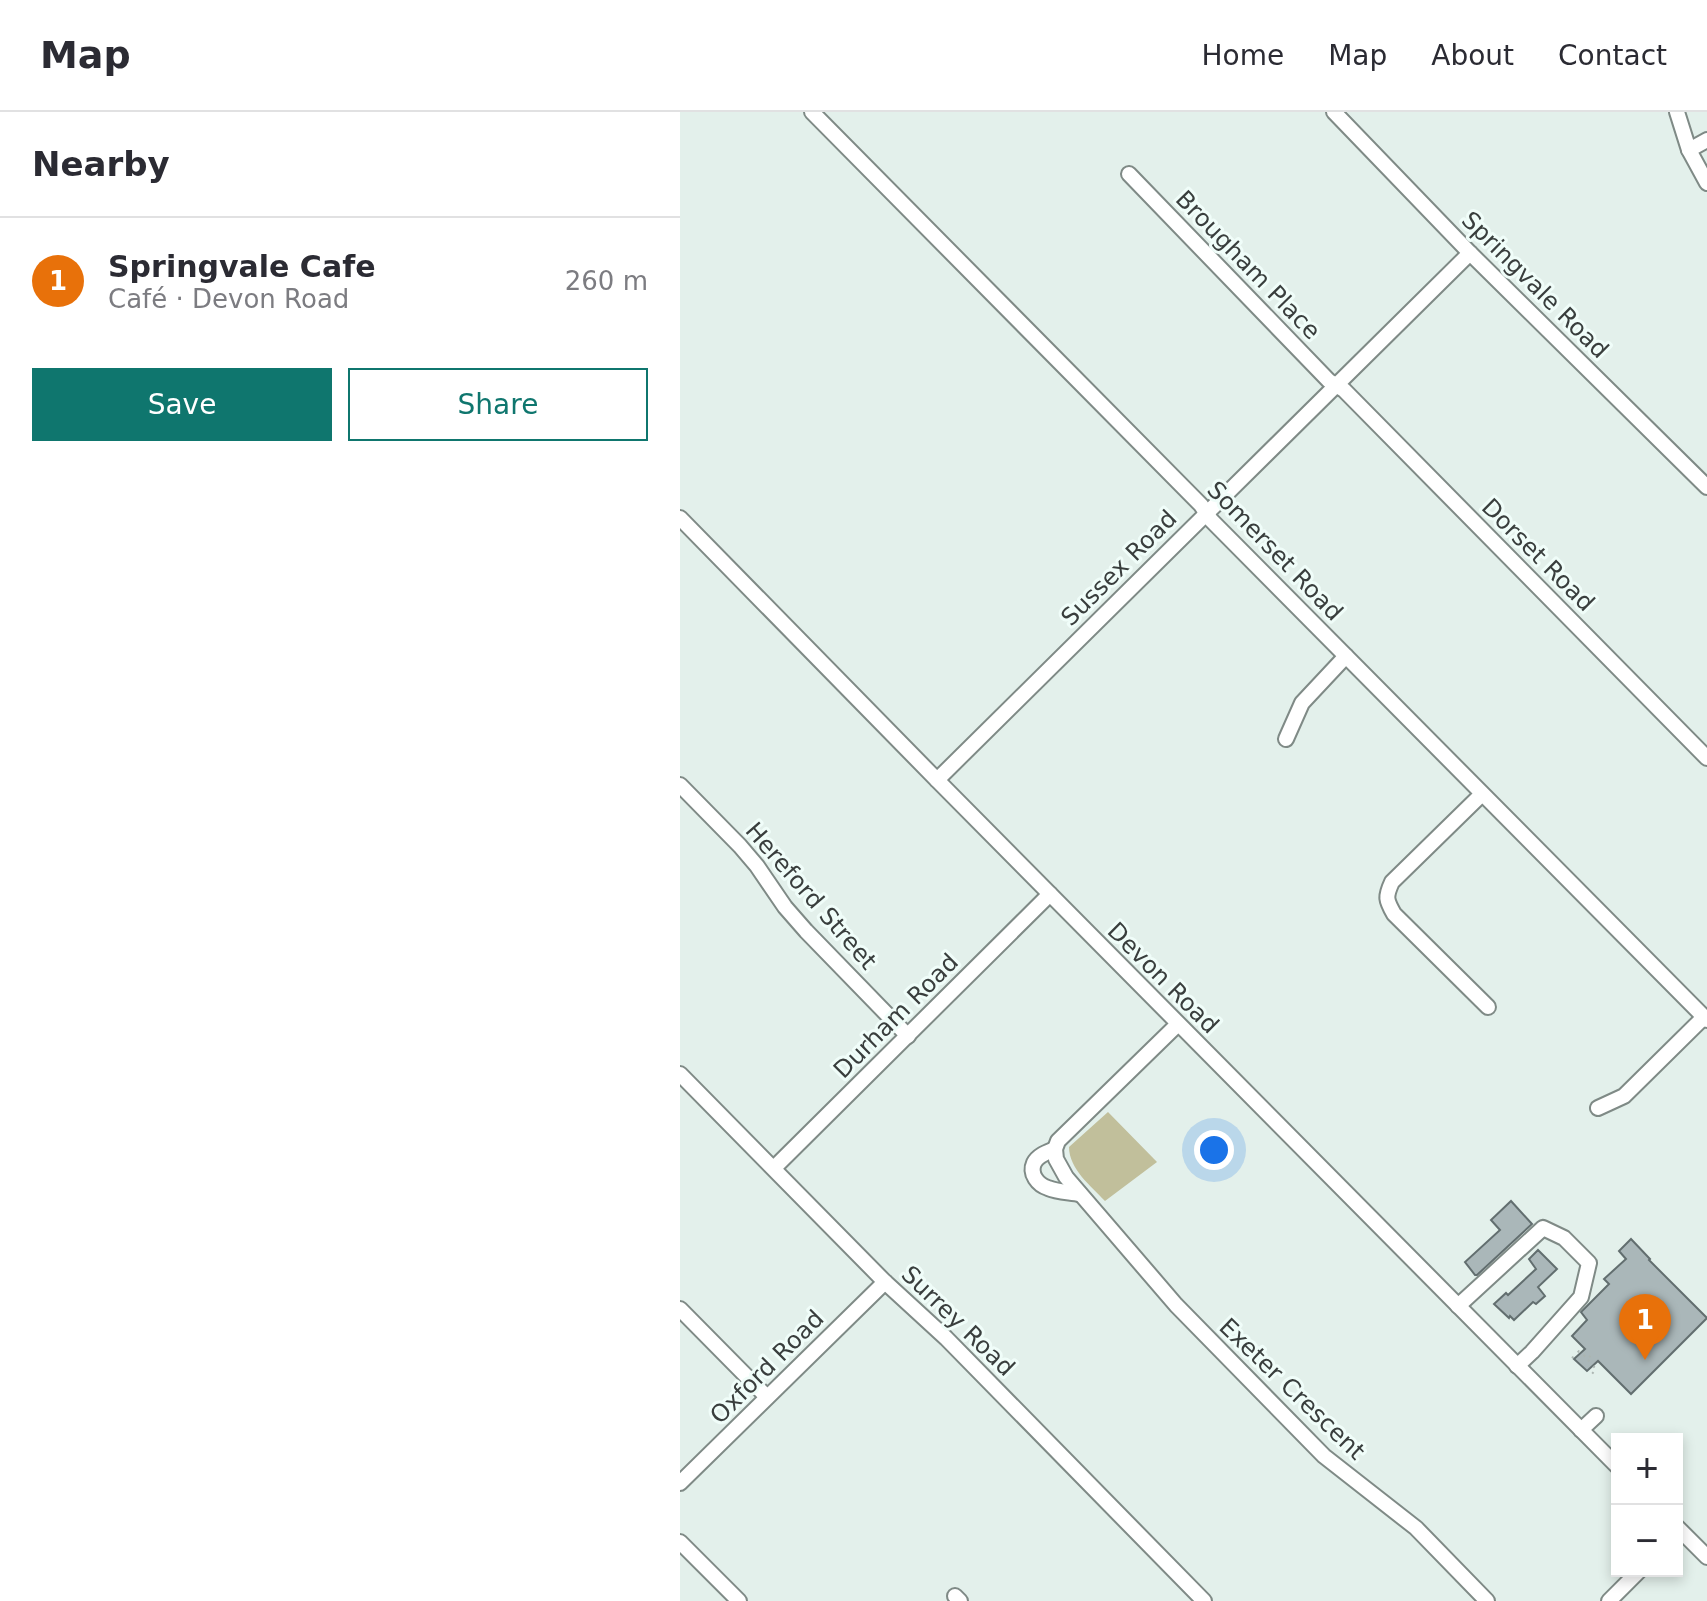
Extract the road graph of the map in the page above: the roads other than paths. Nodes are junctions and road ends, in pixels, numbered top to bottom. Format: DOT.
graph roads {
  1 [pos="812,112"];
  2 [pos="1334,112"];
  3 [pos="1677,112"];
  4 [pos="1707,140"];
  5 [pos="1689,150"];
  6 [pos="1129,174"];
  7 [pos="1707,183"];
  8 [pos="1470,253"];
  9 [pos="1336,385"];
  10 [pos="1707,487"];
  11 [pos="1206,513"];
  12 [pos="680,518"];
  13 [pos="1346,656"];
  14 [pos="1286,739"];
  15 [pos="1707,758"];
  16 [pos="937,780"];
  17 [pos="680,785"];
  18 [pos="1482,794"];
  19 [pos="1050,894"];
  20 [pos="1488,1007"];
  21 [pos="1706,1018"];
  22 [pos="1178,1024"];
  23 [pos="908,1036"];
  24 [pos="680,1074"];
  25 [pos="1598,1108"];
  26 [pos="1055,1149"];
  27 [pos="774,1168"];
  28 [pos="1080,1194"];
  29 [pos="885,1282"];
  30 [pos="1458,1306"];
  31 [pos="680,1309"];
  32 [pos="1517,1366"];
  33 [pos="767,1397"];
  34 [pos="1596,1416"];
  35 [pos="1581,1430"];
  36 [pos="1611,1460"];
  37 [pos="680,1483"];
  38 [pos="1683,1535"];
  39 [pos="680,1542"];
  40 [pos="1707,1557"];
  41 [pos="1633,1577"];
  42 [pos="739,1601"];
  43 [pos="1204,1601"];
  44 [pos="1487,1601"];
  45 [pos="1609,1601"];
  1 -- 11 [label="street, Somerset Road"];
  2 -- 8 [label="street, Springvale Road"];
  3 -- 5 [label="street"];
  4 -- 5 [label="street"];
  5 -- 7 [label="street"];
  6 -- 9 [label="street, Brougham Place"];
  8 -- 9 [label="street, Sussex Road"];
  8 -- 10 [label="street, Springvale Road"];
  9 -- 11 [label="street, Sussex Road"];
  9 -- 15 [label="street, Dorset Road"];
  11 -- 13 [label="street, Somerset Road"];
  11 -- 16 [label="street, Sussex Road"];
  12 -- 16 [label="street, Devon Road"];
  13 -- 14 [label="street"];
  13 -- 18 [label="street, Somerset Road"];
  16 -- 19 [label="street, Devon Road"];
  17 -- 23 [label="street, Hereford Street"];
  18 -- 20 [label="street"];
  18 -- 21 [label="street, Somerset Road"];
  19 -- 22 [label="street, Devon Road"];
  19 -- 23 [label="street, Durham Road"];
  21 -- 25 [label="street"];
  22 -- 26 [label="street"];
  22 -- 30 [label="street, Devon Road"];
  23 -- 27 [label="street, Durham Road"];
  24 -- 27 [label="street, Surrey Road"];
  26 -- 28 [label="street, Exeter Crescent"];
  26 -- 28 [label="street"];
  27 -- 29 [label="street, Surrey Road"];
  28 -- 44 [label="street, Exeter Crescent"];
  29 -- 33 [label="street, Oxford Road"];
  29 -- 43 [label="street, Surrey Road"];
  30 -- 32 [label="street, Devon Road"];
  30 -- 32 [label="street"];
  31 -- 33 [label="street"];
  32 -- 35 [label="street, Devon Road"];
  33 -- 37 [label="street, Oxford Road"];
  34 -- 35 [label="street"];
  35 -- 36 [label="street, Devon Road"];
  38 -- 40 [label="street"];
  39 -- 42 [label="street"];
  41 -- 45 [label="street"];
}
